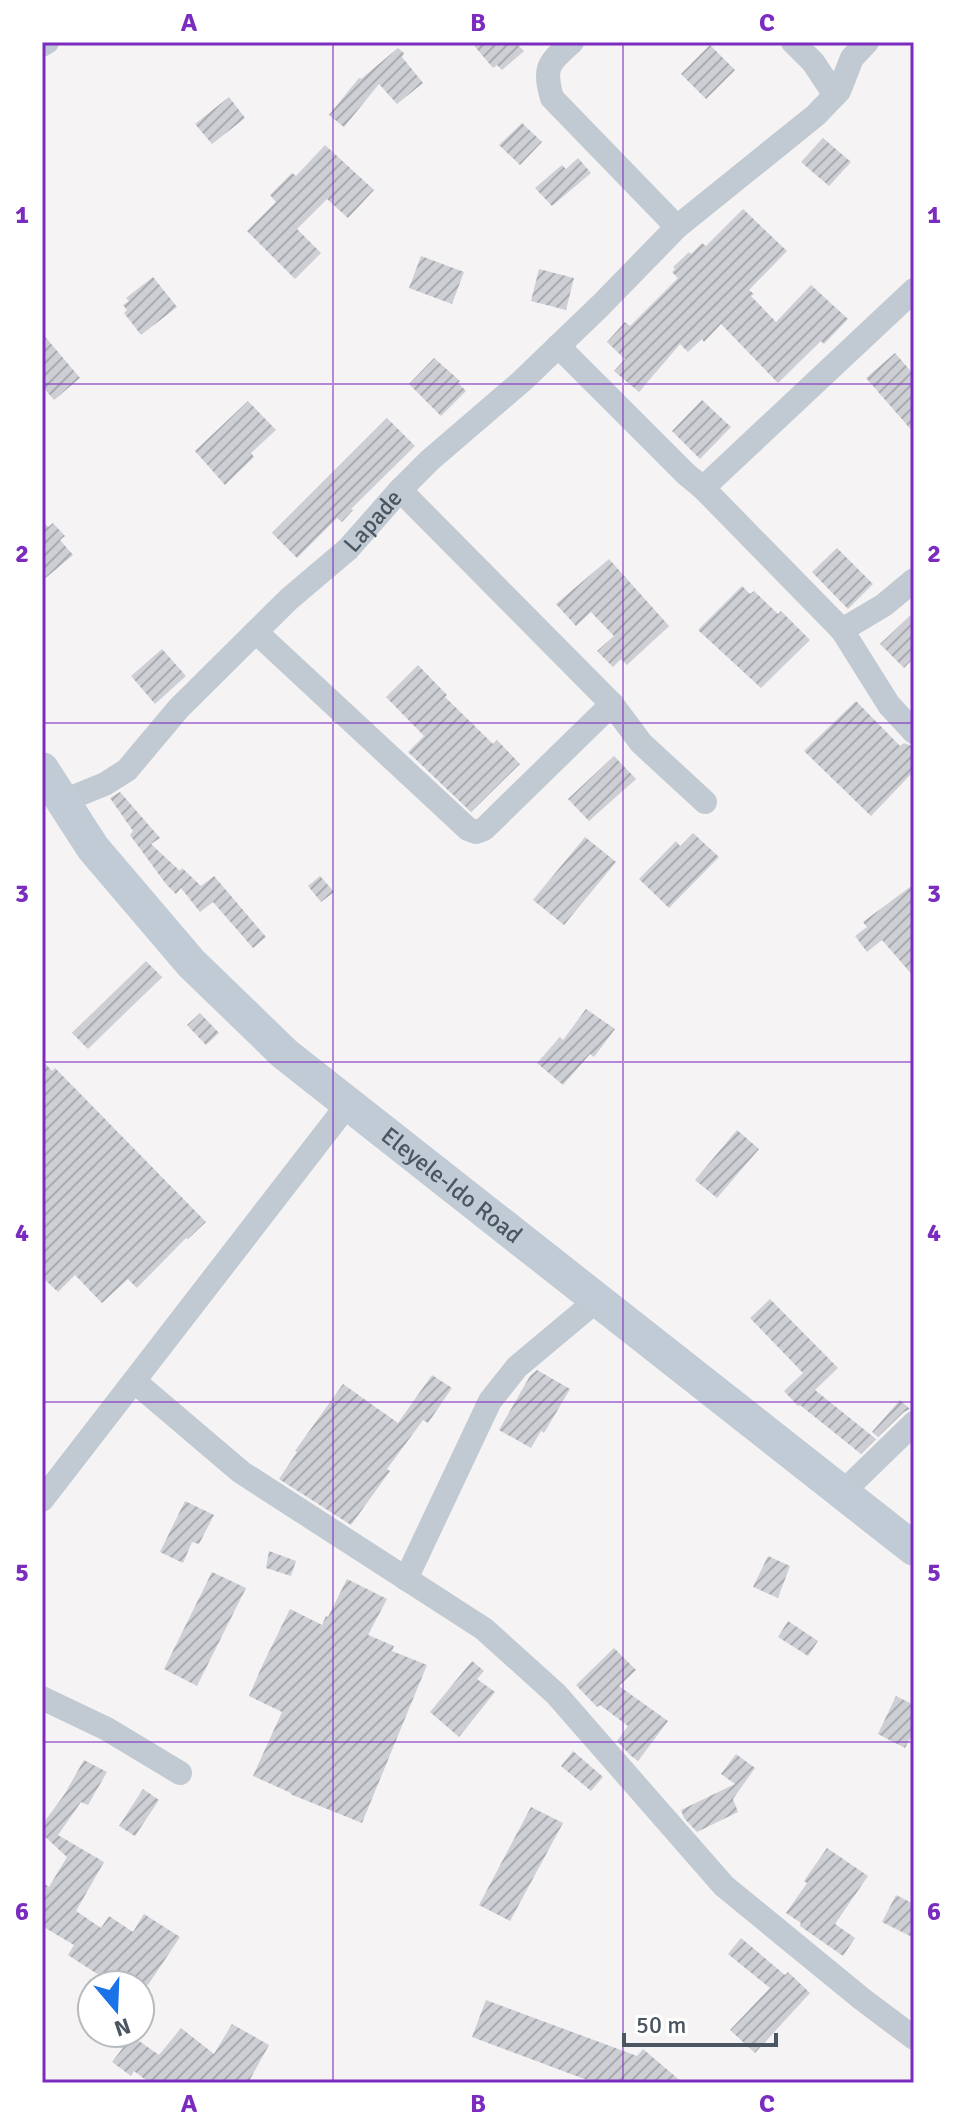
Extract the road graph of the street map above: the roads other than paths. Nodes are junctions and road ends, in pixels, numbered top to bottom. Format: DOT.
graph roads {
  1 [pos="572,42"];
  2 [pos="793,42"];
  3 [pos="867,42"];
  4 [pos="835,95"];
  5 [pos="677,227"];
  6 [pos="914,290"];
  7 [pos="558,346"];
  8 [pos="703,488"];
  9 [pos="400,490"];
  10 [pos="914,580"];
  11 [pos="842,630"];
  12 [pos="256,632"];
  13 [pos="612,704"];
  14 [pos="914,732"];
  15 [pos="42,769"];
  16 [pos="63,801"];
  17 [pos="705,802"];
  18 [pos="348,1104"];
  19 [pos="597,1300"];
  20 [pos="134,1381"];
  21 [pos="914,1423"];
  22 [pos="843,1492"];
  23 [pos="42,1500"];
  24 [pos="914,1549"];
  25 [pos="406,1579"];
  26 [pos="42,1698"];
  27 [pos="180,1773"];
  28 [pos="914,2038"];
  1 -- 5 [label="street"];
  2 -- 4 [label="street"];
  3 -- 4 [label="street"];
  4 -- 5 [label="street, Lapade"];
  5 -- 7 [label="street, Lapade"];
  6 -- 8 [label="street"];
  7 -- 8 [label="street"];
  7 -- 9 [label="street, Lapade"];
  8 -- 11 [label="street"];
  9 -- 12 [label="street, Lapade"];
  9 -- 13 [label="street"];
  10 -- 11 [label="street"];
  11 -- 14 [label="street"];
  12 -- 13 [label="street"];
  12 -- 16 [label="street, Lapade"];
  13 -- 17 [label="street"];
  15 -- 16 [label="main road, Eleyele-Ido Road"];
  16 -- 18 [label="main road, Eleyele-Ido Road"];
  18 -- 19 [label="main road, Eleyele-Ido Road"];
  18 -- 20 [label="street"];
  19 -- 22 [label="main road, Eleyele-Ido Road"];
  19 -- 25 [label="street"];
  20 -- 23 [label="street"];
  20 -- 25 [label="street"];
  21 -- 22 [label="street"];
  22 -- 24 [label="main road, Eleyele-Ido Road"];
  25 -- 28 [label="street"];
  26 -- 27 [label="street"];
}
